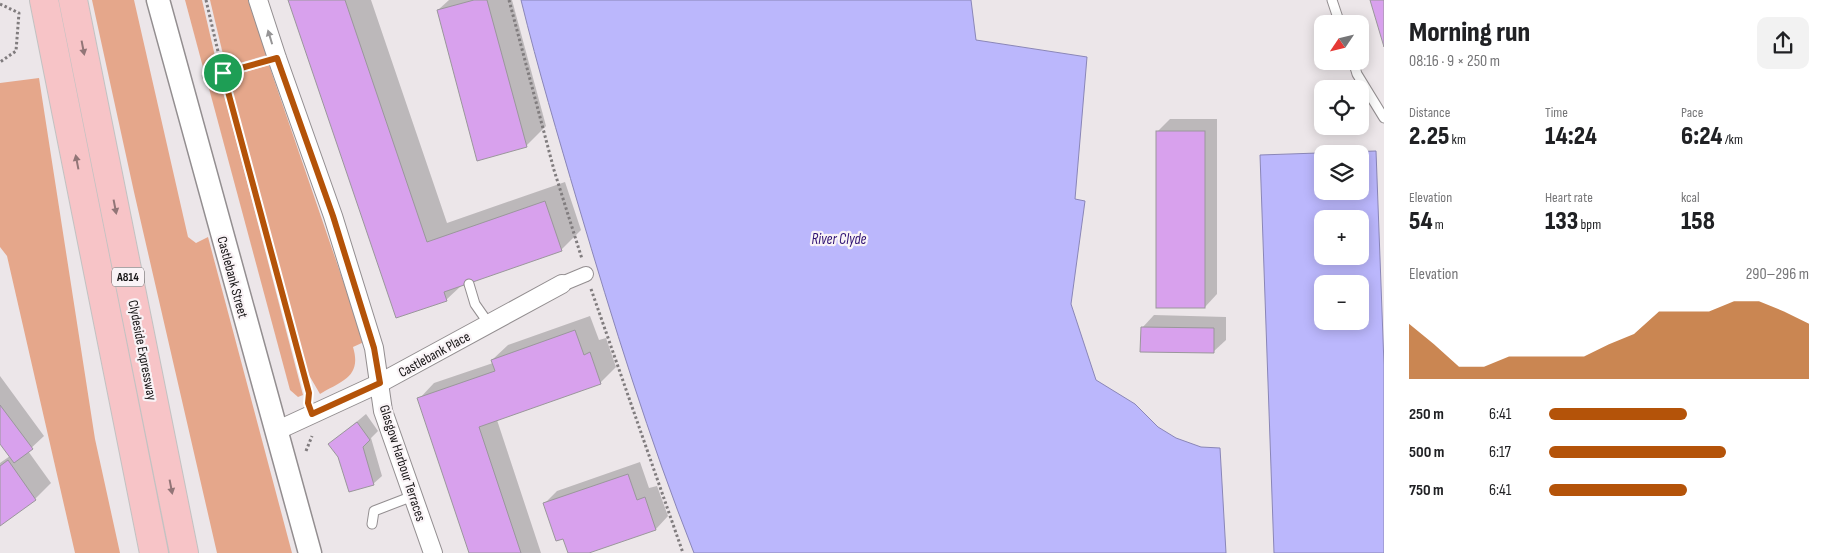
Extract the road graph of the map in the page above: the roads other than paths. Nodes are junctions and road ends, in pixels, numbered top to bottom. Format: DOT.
graph roads {
  1 [pos="44,0"];
  2 [pos="73,0"];
  3 [pos="158,0"];
  4 [pos="258,0"];
  5 [pos="1332,0"];
  6 [pos="1337,15"];
  7 [pos="1356,70"];
  8 [pos="1384,118"];
  9 [pos="93,243"];
  10 [pos="586,274"];
  11 [pos="469,284"];
  12 [pos="562,284"];
  13 [pos="489,324"];
  14 [pos="149,379"];
  15 [pos="380,383"];
  16 [pos="276,431"];
  17 [pos="413,496"];
  18 [pos="372,524"];
  19 [pos="137,553"];
  20 [pos="154,553"];
  21 [pos="184,553"];
  22 [pos="203,553"];
  23 [pos="310,553"];
  24 [pos="433,553"];
  9 -- 1 [label="main road, Clydeside Expressway / A814, one-way"];
  2 -- 14 [label="main road, Clydeside Expressway / A814, one-way"];
  3 -- 16 [label="street, Castlebank Street"];
  15 -- 4 [label="street, Glasgow Harbour Terraces, one-way"];
  5 -- 6 [label="lane"];
  7 -- 8 [label="lane"];
  9 -- 19 [label="main road"];
  9 -- 20 [label="main road, Clydeside Expressway / A814"];
  10 -- 12 [label="street"];
  11 -- 13 [label="lane"];
  12 -- 13 [label="street, Castlebank Place"];
  13 -- 15 [label="street, Castlebank Place"];
  14 -- 21 [label="main road, Clydeside Expressway / A814, one-way"];
  14 -- 22 [label="main road"];
  15 -- 16 [label="street, Castlebank Place"];
  15 -- 17 [label="street, Glasgow Harbour Terraces"];
  16 -- 23 [label="street, Castlebank Street"];
  17 -- 18 [label="lane"];
  17 -- 24 [label="street, Glasgow Harbour Terraces"];
}
